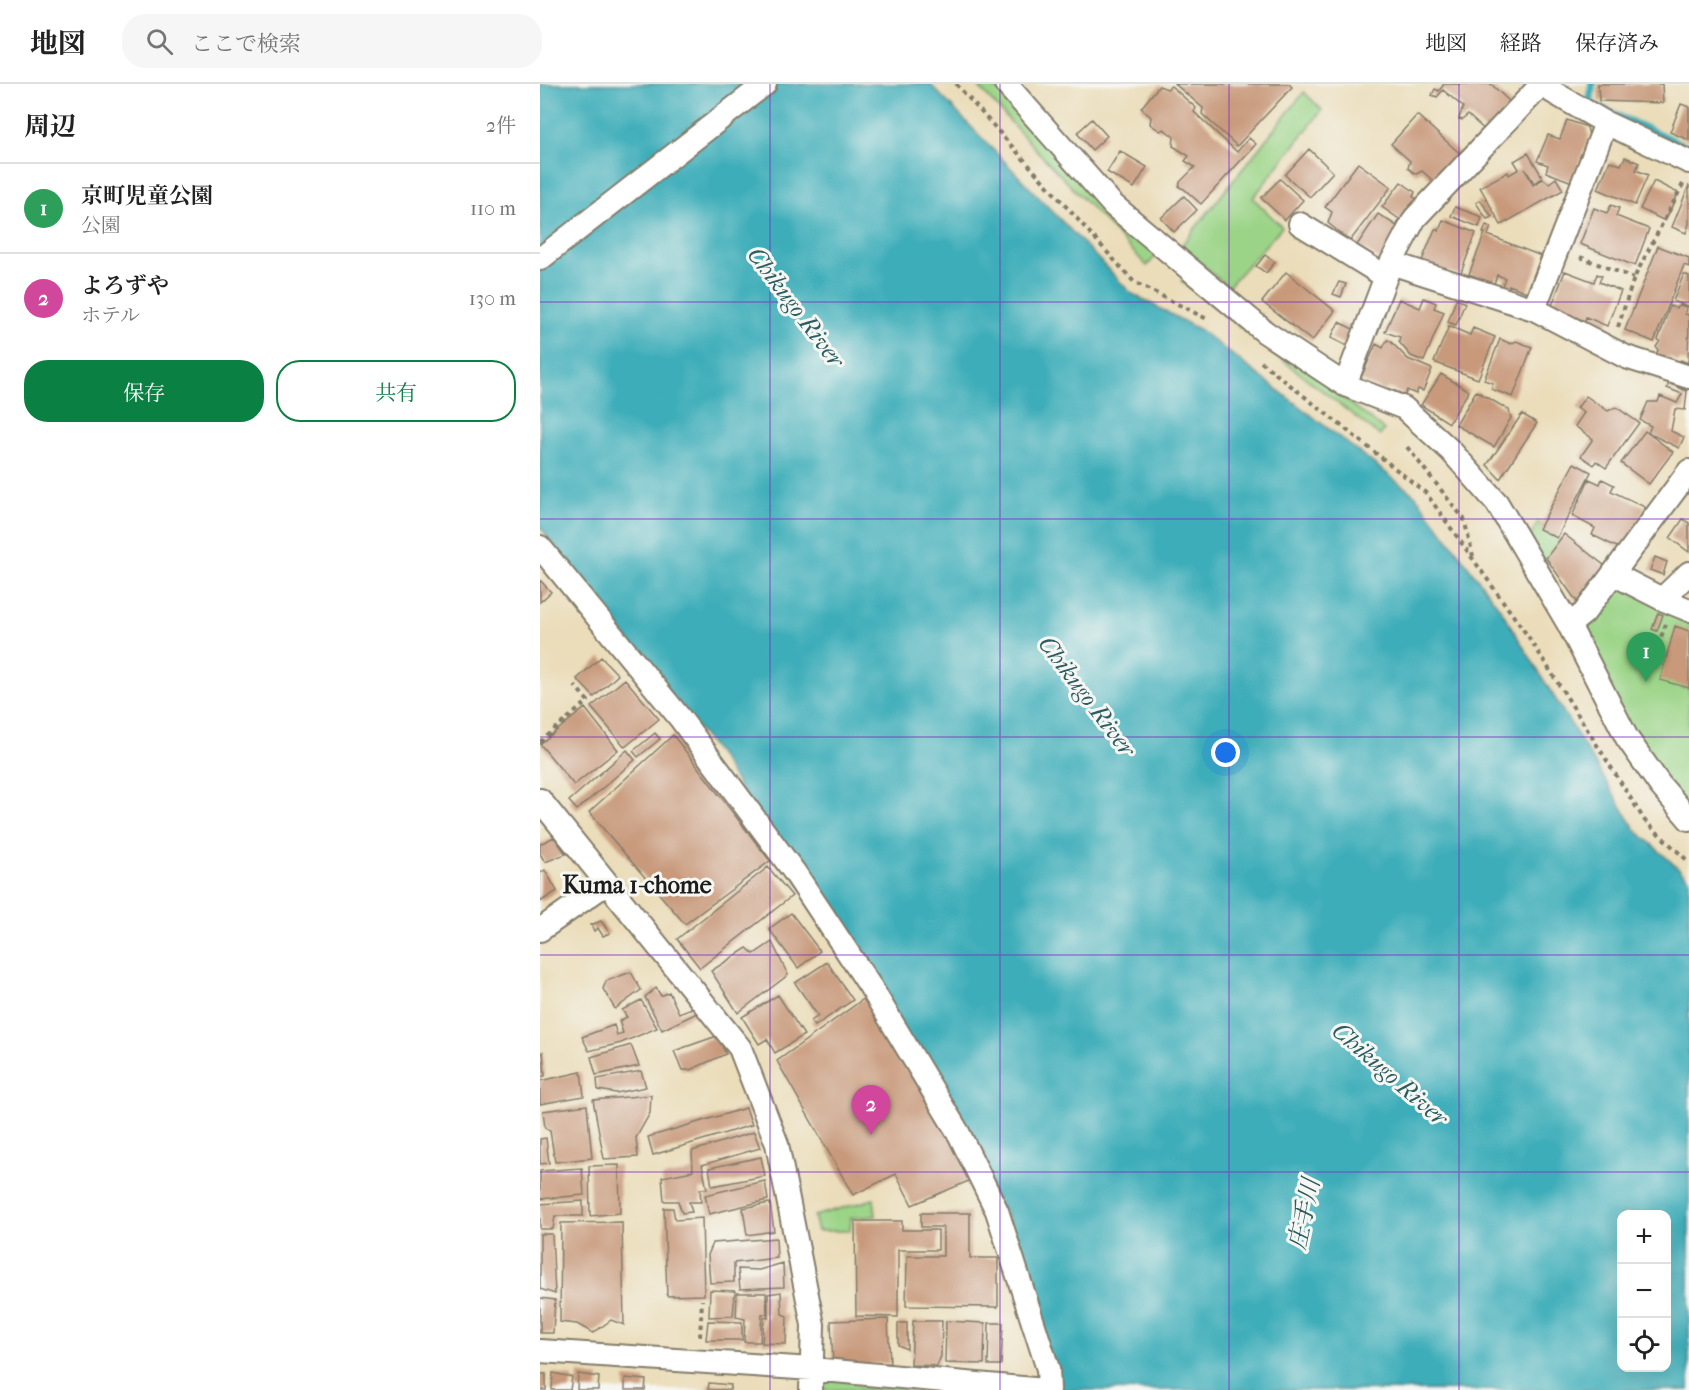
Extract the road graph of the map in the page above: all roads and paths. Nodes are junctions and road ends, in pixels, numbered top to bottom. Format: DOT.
graph roads {
  1 [pos="765,84"];
  2 [pos="956,84"];
  3 [pos="1006,84"];
  4 [pos="1540,85"];
  5 [pos="1606,123"];
  6 [pos="1686,172"];
  7 [pos="1300,224"];
  8 [pos="1557,248"];
  9 [pos="540,259"];
  10 [pos="1389,270"];
  11 [pos="1635,278"];
  12 [pos="1534,309"];
  13 [pos="1215,325"];
  14 [pos="1611,350"];
  15 [pos="1261,362"];
  16 [pos="1689,377"];
  17 [pos="1345,385"];
  18 [pos="1401,438"];
  19 [pos="1689,471"];
  20 [pos="540,547"];
  21 [pos="1474,560"];
  22 [pos="1689,573"];
  23 [pos="1613,574"];
  24 [pos="1662,600"];
  25 [pos="1689,610"];
  26 [pos="1569,625"];
  27 [pos="575,686"];
  28 [pos="540,742"];
  29 [pos="540,800"];
  30 [pos="1689,819"];
  31 [pos="1689,862"];
  32 [pos="607,883"];
  33 [pos="540,930"];
  34 [pos="702,1300"];
  35 [pos="540,1351"];
  36 [pos="699,1362"];
  37 [pos="811,1379"];
  38 [pos="1047,1390"];
  1 -- 9 [label="street"];
  2 -- 13 [label="path"];
  3 -- 17 [label="street"];
  4 -- 5 [label="street"];
  4 -- 10 [label="street"];
  5 -- 6 [label="street"];
  5 -- 8 [label="street"];
  6 -- 11 [label="path"];
  7 -- 10 [label="street"];
  8 -- 11 [label="path"];
  8 -- 12 [label="street"];
  10 -- 12 [label="street"];
  10 -- 17 [label="street"];
  11 -- 14 [label="path"];
  12 -- 14 [label="street"];
  14 -- 16 [label="street"];
  15 -- 21 [label="path"];
  17 -- 26 [label="street"];
  18 -- 21 [label="path"];
  19 -- 23 [label="street"];
  20 -- 38 [label="street"];
  21 -- 31 [label="path"];
  22 -- 24 [label="street"];
  23 -- 24 [label="street"];
  23 -- 26 [label="street"];
  24 -- 25 [label="street"];
  26 -- 30 [label="street"];
  27 -- 28 [label="path"];
  29 -- 32 [label="street"];
  32 -- 33 [label="street"];
  32 -- 37 [label="street"];
  34 -- 36 [label="path"];
  35 -- 36 [label="street"];
  36 -- 37 [label="street"];
  37 -- 38 [label="street"];
}
